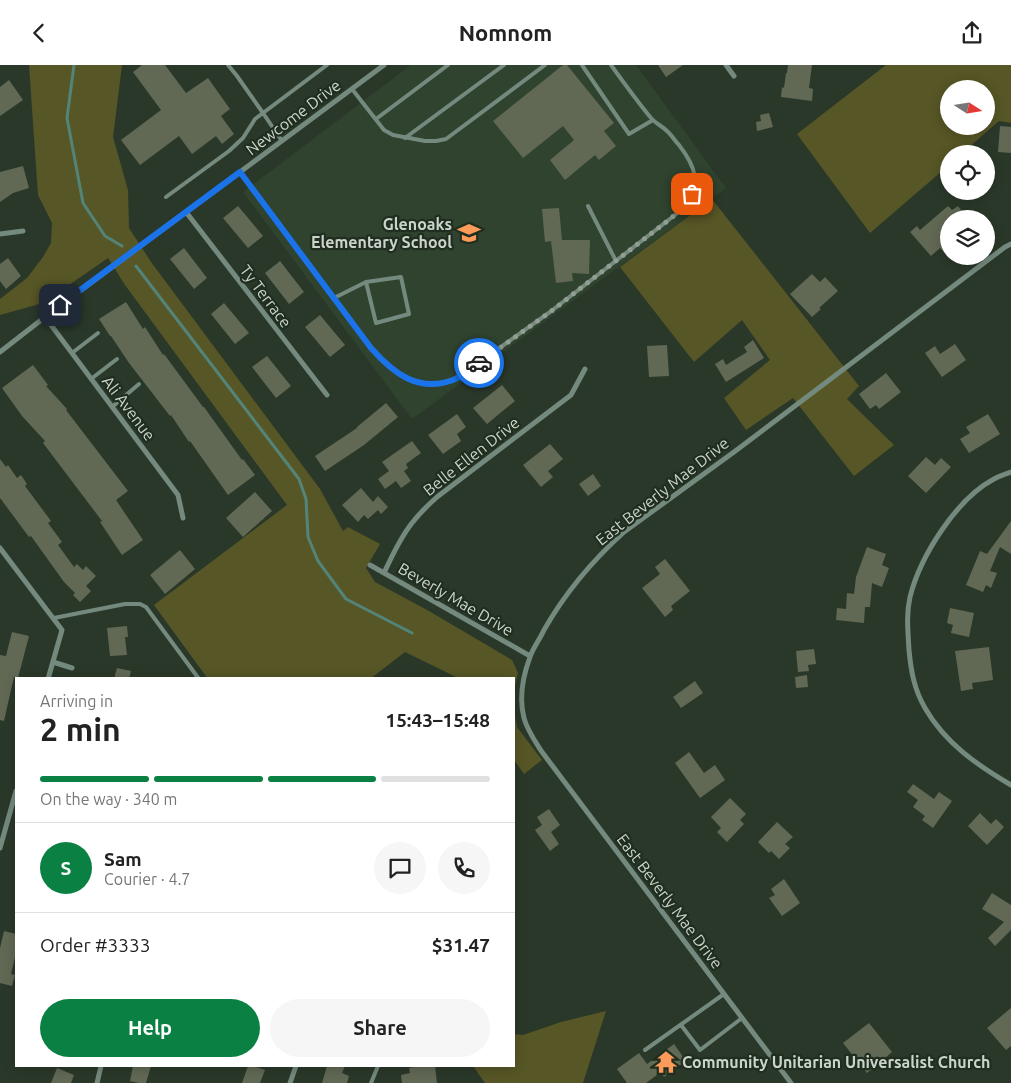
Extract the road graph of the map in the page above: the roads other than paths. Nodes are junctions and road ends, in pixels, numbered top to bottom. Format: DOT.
graph roads {
  1 [pos="228,65"];
  2 [pos="327,65"];
  3 [pos="384,65"];
  4 [pos="448,65"];
  5 [pos="504,65"];
  6 [pos="545,65"];
  7 [pos="582,65"];
  8 [pos="611,65"];
  9 [pos="726,65"];
  10 [pos="734,76"];
  11 [pos="352,89"];
  12 [pos="262,113"];
  13 [pos="376,119"];
  14 [pos="653,120"];
  15 [pos="405,138"];
  16 [pos="282,141"];
  17 [pos="240,172"];
  18 [pos="166,197"];
  19 [pos="588,206"];
  20 [pos="186,212"];
  21 [pos="24,231"];
  22 [pos="0,234"];
  23 [pos="1011,244"];
  24 [pos="616,261"];
  25 [pos="366,283"];
  26 [pos="334,298"];
  27 [pos="45,317"];
  28 [pos="98,333"];
  29 [pos="0,352"];
  30 [pos="72,353"];
  31 [pos="118,359"];
  32 [pos="584,369"];
  33 [pos="91,379"];
  34 [pos="139,384"];
  35 [pos="327,395"];
  36 [pos="112,407"];
  37 [pos="1011,472"];
  38 [pos="183,518"];
  39 [pos="0,548"];
  40 [pos="370,565"];
  41 [pos="384,573"];
  42 [pos="54,618"];
  43 [pos="530,656"];
  44 [pos="53,662"];
  45 [pos="72,668"];
  46 [pos="49,677"];
  47 [pos="198,677"];
  48 [pos="1011,785"];
  49 [pos="15,795"];
  50 [pos="0,848"];
  51 [pos="724,994"];
  52 [pos="742,1018"];
  53 [pos="680,1025"];
  54 [pos="645,1050"];
  55 [pos="102,1067"];
  56 [pos="296,1067"];
  57 [pos="378,1067"];
  58 [pos="97,1083"];
  59 [pos="290,1083"];
  60 [pos="371,1083"];
  61 [pos="791,1083"];
  1 -- 12 [label="lane"];
  2 -- 12 [label="lane"];
  3 -- 11 [label="street, Newcome Drive"];
  4 -- 13 [label="lane"];
  5 -- 15 [label="lane"];
  6 -- 15 [label="lane"];
  7 -- 14 [label="lane"];
  8 -- 14 [label="lane"];
  9 -- 10 [label="street"];
  11 -- 13 [label="lane"];
  11 -- 16 [label="street, Newcome Drive"];
  12 -- 16 [label="lane"];
  12 -- 18 [label="lane"];
  13 -- 15 [label="lane"];
  14 -- 24 [label="lane"];
  16 -- 17 [label="street, Newcome Drive"];
  17 -- 20 [label="street, Newcome Drive"];
  17 -- 26 [label="lane"];
  19 -- 24 [label="lane"];
  20 -- 27 [label="street, Newcome Drive"];
  20 -- 35 [label="street, Ty Terrace"];
  21 -- 22 [label="street"];
  23 -- 43 [label="street, East Beverly Mae Drive"];
  24 -- 26 [label="lane"];
  25 -- 25 [label="lane"];
  25 -- 26 [label="lane"];
  27 -- 29 [label="street, Newcome Drive"];
  27 -- 30 [label="street, Ali Avenue"];
  28 -- 30 [label="lane"];
  30 -- 33 [label="street, Ali Avenue"];
  31 -- 33 [label="lane"];
  32 -- 41 [label="street, Belle Ellen Drive"];
  33 -- 36 [label="street, Ali Avenue"];
  34 -- 36 [label="lane"];
  36 -- 38 [label="street, Ali Avenue"];
  37 -- 48 [label="street"];
  39 -- 42 [label="street"];
  40 -- 41 [label="street, Beverly Mae Drive"];
  41 -- 43 [label="street, Beverly Mae Drive"];
  42 -- 44 [label="street"];
  42 -- 47 [label="lane"];
  43 -- 51 [label="street, East Beverly Mae Drive"];
  44 -- 45 [label="street"];
  44 -- 46 [label="street"];
  49 -- 50 [label="street"];
  51 -- 52 [label="street, East Beverly Mae Drive"];
  51 -- 53 [label="lane"];
  52 -- 53 [label="lane"];
  52 -- 61 [label="street, East Beverly Mae Drive"];
  53 -- 54 [label="lane"];
  55 -- 58 [label="street"];
  56 -- 59 [label="street"];
  57 -- 60 [label="lane"];
}
